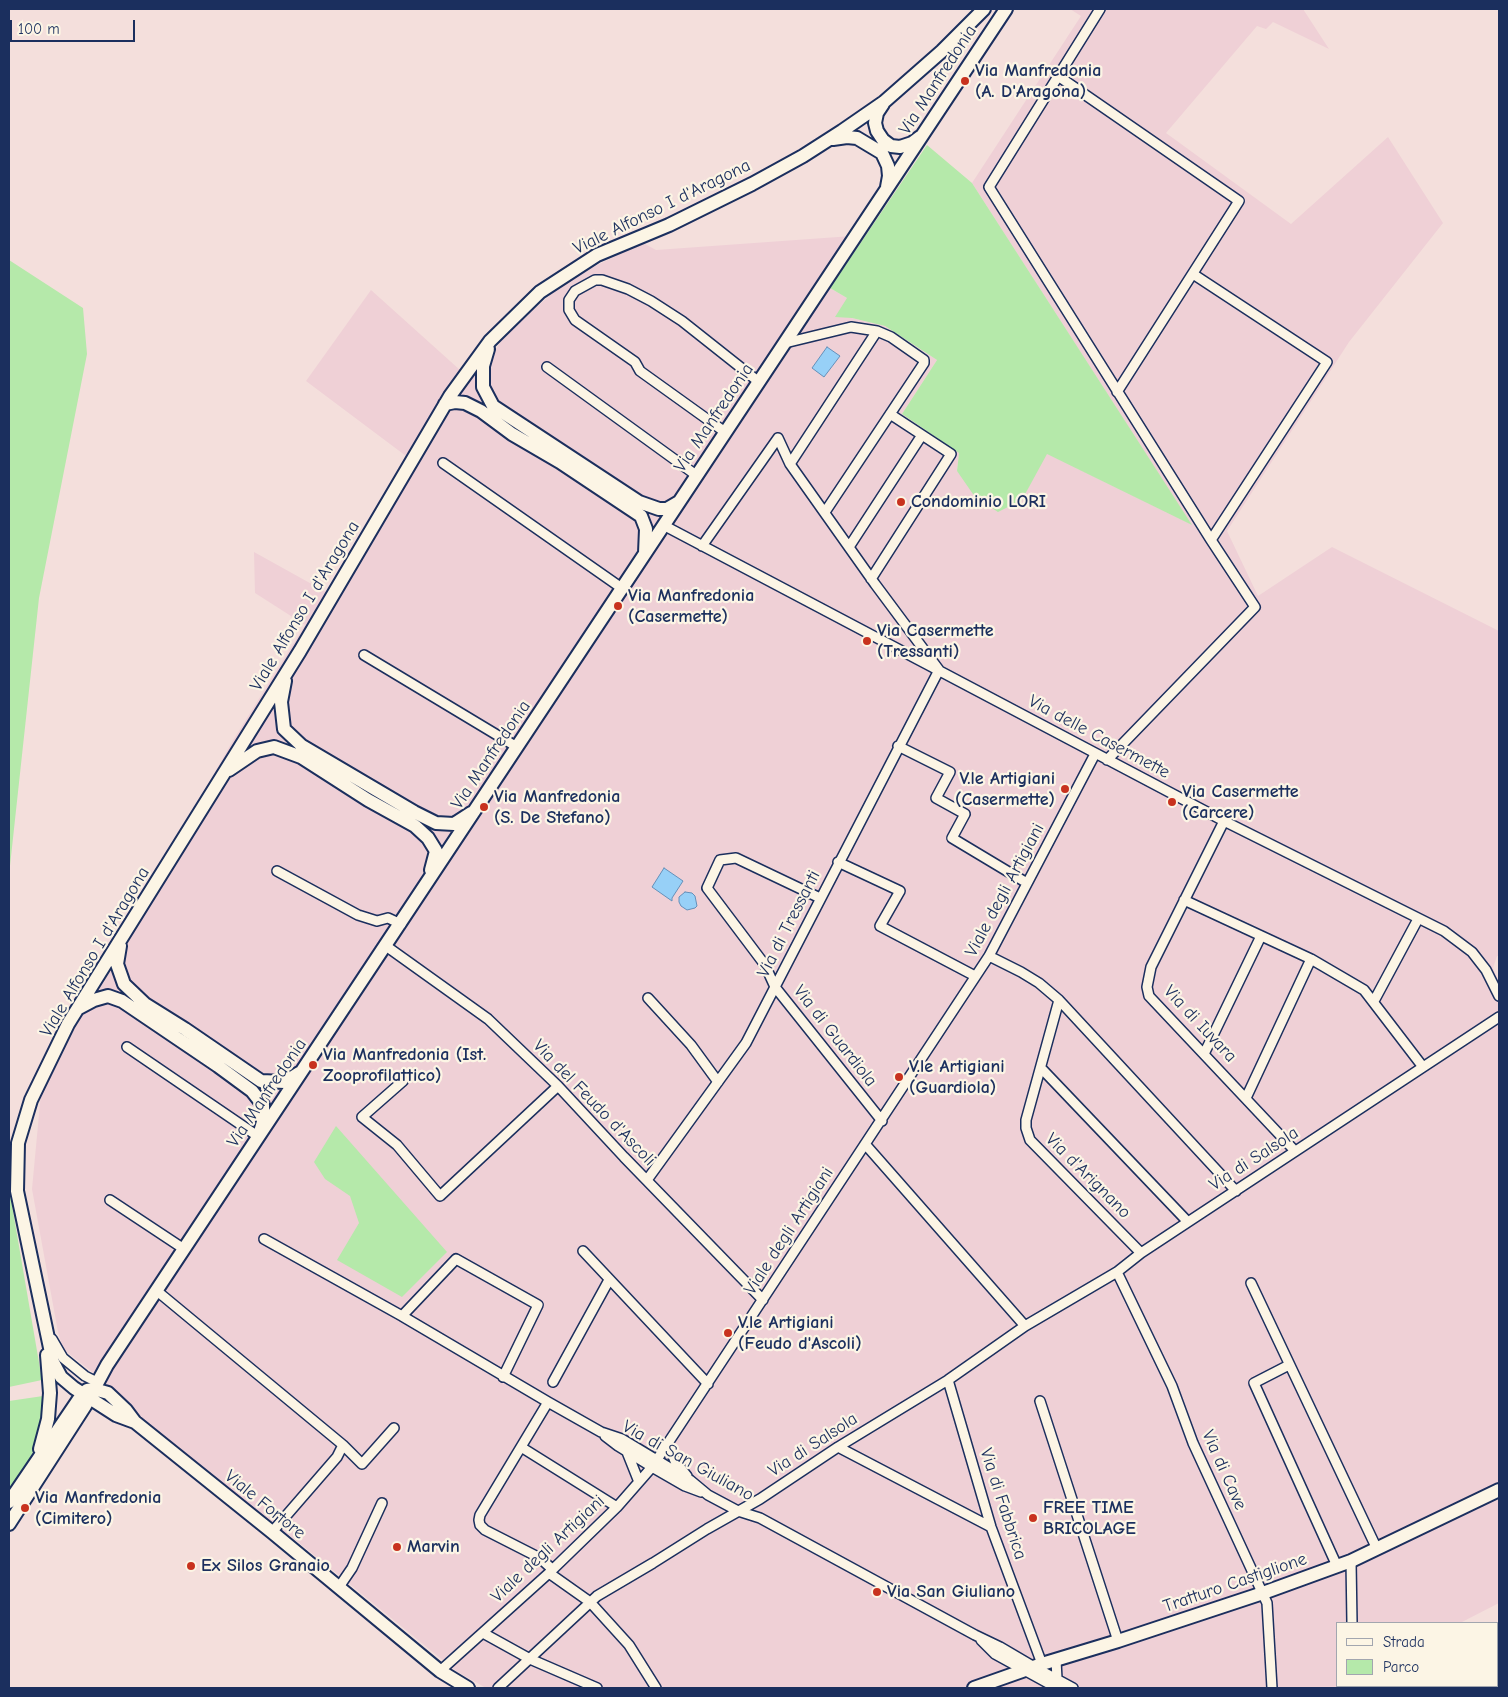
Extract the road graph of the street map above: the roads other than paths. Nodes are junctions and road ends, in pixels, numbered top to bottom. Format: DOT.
graph roads {
  1 [pos="984,9"];
  2 [pos="1006,9"];
  3 [pos="1098,9"];
  4 [pos="1058,76"];
  5 [pos="884,102"];
  6 [pos="926,132"];
  7 [pos="827,141"];
  8 [pos="884,194"];
  9 [pos="1193,274"];
  10 [pos="877,331"];
  11 [pos="490,341"];
  12 [pos="784,344"];
  13 [pos="547,367"];
  14 [pos="759,382"];
  15 [pos="1117,392"];
  16 [pos="445,404"];
  17 [pos="890,414"];
  18 [pos="725,432"];
  19 [pos="922,435"];
  20 [pos="443,464"];
  21 [pos="790,464"];
  22 [pos="696,475"];
  23 [pos="680,502"];
  24 [pos="825,512"];
  25 [pos="664,526"];
  26 [pos="1211,540"];
  27 [pos="702,546"];
  28 [pos="849,547"];
  29 [pos="644,556"];
  30 [pos="871,579"];
  31 [pos="622,589"];
  32 [pos="364,655"];
  33 [pos="939,670"];
  34 [pos="286,673"];
  35 [pos="517,746"];
  36 [pos="898,746"];
  37 [pos="1095,754"];
  38 [pos="1108,760"];
  39 [pos="224,774"];
  40 [pos="476,810"];
  41 [pos="1224,821"];
  42 [pos="838,862"];
  43 [pos="277,871"];
  44 [pos="1027,882"];
  45 [pos="426,884"];
  46 [pos="820,898"];
  47 [pos="1184,900"];
  48 [pos="1418,919"];
  49 [pos="400,924"];
  50 [pos="1261,936"];
  51 [pos="121,941"];
  52 [pos="386,946"];
  53 [pos="989,956"];
  54 [pos="1311,960"];
  55 [pos="975,976"];
  56 [pos="775,987"];
  57 [pos="1499,996"];
  58 [pos="648,998"];
  59 [pos="1060,1000"];
  60 [pos="1374,1001"];
  61 [pos="79,1008"];
  62 [pos="1499,1017"];
  63 [pos="127,1047"];
  64 [pos="1204,1054"];
  65 [pos="1423,1067"];
  66 [pos="1040,1068"];
  67 [pos="304,1070"];
  68 [pos="403,1081"];
  69 [pos="718,1082"];
  70 [pos="558,1086"];
  71 [pos="1246,1098"];
  72 [pos="882,1121"];
  73 [pos="259,1137"];
  74 [pos="865,1144"];
  75 [pos="1295,1151"];
  76 [pos="647,1180"];
  77 [pos="1236,1191"];
  78 [pos="110,1200"];
  79 [pos="1188,1222"];
  80 [pos="264,1239"];
  81 [pos="184,1249"];
  82 [pos="583,1251"];
  83 [pos="1141,1253"];
  84 [pos="1117,1272"];
  85 [pos="609,1280"];
  86 [pos="1251,1283"];
  87 [pos="157,1291"];
  88 [pos="763,1300"];
  89 [pos="402,1316"];
  90 [pos="43,1318"];
  91 [pos="1025,1326"];
  92 [pos="107,1365"];
  93 [pos="1289,1365"];
  94 [pos="503,1377"];
  95 [pos="948,1380"];
  96 [pos="554,1382"];
  97 [pos="708,1384"];
  98 [pos="91,1390"];
  99 [pos="108,1393"];
  100 [pos="1040,1401"];
  101 [pos="548,1402"];
  102 [pos="135,1422"];
  103 [pos="394,1428"];
  104 [pos="601,1432"];
  105 [pos="668,1444"];
  106 [pos="343,1445"];
  107 [pos="520,1447"];
  108 [pos="838,1447"];
  109 [pos="627,1452"];
  110 [pos="654,1463"];
  111 [pos="33,1465"];
  112 [pos="690,1480"];
  113 [pos="639,1482"];
  114 [pos="1499,1490"];
  115 [pos="708,1495"];
  116 [pos="9,1502"];
  117 [pos="382,1502"];
  118 [pos="617,1507"];
  119 [pos="738,1511"];
  120 [pos="9,1524"];
  121 [pos="991,1526"];
  122 [pos="272,1532"];
  123 [pos="1377,1548"];
  124 [pos="1350,1561"];
  125 [pos="1337,1566"];
  126 [pos="550,1571"];
  127 [pos="339,1587"];
  128 [pos="1263,1593"];
  129 [pos="590,1602"];
  130 [pos="1352,1622"];
  131 [pos="483,1633"];
  132 [pos="975,1635"];
  133 [pos="1118,1641"];
  134 [pos="999,1656"];
  135 [pos="530,1660"];
  136 [pos="1056,1660"];
  137 [pos="1033,1667"];
  138 [pos="440,1671"];
  139 [pos="1006,1677"];
  140 [pos="1057,1684"];
  141 [pos="468,1688"];
  142 [pos="498,1688"];
  143 [pos="597,1688"];
  144 [pos="656,1688"];
  145 [pos="974,1688"];
  146 [pos="1073,1688"];
  147 [pos="1272,1688"];
  1 -- 5 [label="main road, Via Manfredonia"];
  2 -- 6 [label="main road, Via Manfredonia"];
  3 -- 4 [label="street"];
  4 -- 9 [label="street"];
  4 -- 15 [label="street"];
  5 -- 6 [label="main road"];
  5 -- 7 [label="main road, Viale Alfonso I d'Aragona"];
  6 -- 8 [label="main road, Via Manfredonia"];
  7 -- 8 [label="main road"];
  7 -- 11 [label="main road, Viale Alfonso I d'Aragona"];
  8 -- 12 [label="main road, Via Manfredonia"];
  9 -- 15 [label="street"];
  9 -- 26 [label="street"];
  10 -- 12 [label="street"];
  10 -- 17 [label="street"];
  10 -- 21 [label="street"];
  11 -- 16 [label="main road, Viale Alfonso I d'Aragona"];
  11 -- 23 [label="main road"];
  12 -- 14 [label="main road, Via Manfredonia"];
  13 -- 22 [label="street"];
  14 -- 18 [label="main road, Via Manfredonia"];
  14 -- 18 [label="street"];
  15 -- 26 [label="street"];
  16 -- 29 [label="main road"];
  16 -- 34 [label="main road, Viale Alfonso I d'Aragona"];
  17 -- 19 [label="street"];
  17 -- 24 [label="street"];
  18 -- 22 [label="main road, Via Manfredonia"];
  19 -- 28 [label="street"];
  19 -- 30 [label="street"];
  20 -- 31 [label="street"];
  21 -- 24 [label="street"];
  21 -- 27 [label="street"];
  22 -- 23 [label="main road, Via Manfredonia"];
  23 -- 25 [label="main road, Via Manfredonia"];
  24 -- 28 [label="street"];
  25 -- 27 [label="street, Via delle Casermette"];
  25 -- 29 [label="main road, Via Manfredonia"];
  26 -- 38 [label="street"];
  27 -- 33 [label="street, Via delle Casermette"];
  28 -- 30 [label="street"];
  29 -- 31 [label="main road, Via Manfredonia"];
  30 -- 33 [label="street"];
  31 -- 35 [label="main road, Via Manfredonia"];
  32 -- 35 [label="street"];
  33 -- 36 [label="street, Via di Tressanti"];
  33 -- 37 [label="street, Via delle Casermette"];
  34 -- 39 [label="main road, Viale Alfonso I d'Aragona"];
  34 -- 40 [label="main road"];
  35 -- 40 [label="main road, Via Manfredonia"];
  36 -- 42 [label="street, Via di Tressanti"];
  36 -- 44 [label="street"];
  37 -- 38 [label="street, Via delle Casermette"];
  37 -- 44 [label="street, Viale degli Artigiani"];
  38 -- 41 [label="street, Via delle Casermette"];
  39 -- 45 [label="main road"];
  39 -- 51 [label="main road, Viale Alfonso I d'Aragona"];
  40 -- 45 [label="main road, Via Manfredonia"];
  41 -- 47 [label="street, Via di Iuvara"];
  41 -- 48 [label="street, Via delle Casermette"];
  42 -- 46 [label="street, Via di Tressanti"];
  42 -- 55 [label="street"];
  43 -- 49 [label="street"];
  44 -- 53 [label="street, Viale degli Artigiani"];
  45 -- 49 [label="main road, Via Manfredonia"];
  46 -- 56 [label="street, Via di Tressanti"];
  46 -- 56 [label="street, Via di Guardiola"];
  47 -- 50 [label="street"];
  47 -- 64 [label="street, Via di Iuvara"];
  48 -- 57 [label="street, Via delle Casermette"];
  48 -- 60 [label="street"];
  49 -- 52 [label="main road, Via Manfredonia"];
  50 -- 54 [label="street"];
  50 -- 64 [label="street"];
  51 -- 61 [label="main road, Viale Alfonso I d'Aragona"];
  51 -- 67 [label="main road"];
  52 -- 67 [label="main road, Via Manfredonia"];
  52 -- 70 [label="street, Via del Feudo d'Ascoli"];
  53 -- 55 [label="street, Viale degli Artigiani"];
  53 -- 59 [label="street"];
  54 -- 60 [label="street"];
  54 -- 71 [label="street"];
  55 -- 72 [label="street, Viale degli Artigiani"];
  56 -- 69 [label="street, Via di Tressanti"];
  56 -- 72 [label="street, Via di Guardiola"];
  58 -- 69 [label="street"];
  59 -- 66 [label="street, Via d'Arignano"];
  59 -- 77 [label="street"];
  60 -- 65 [label="street"];
  61 -- 73 [label="main road"];
  61 -- 90 [label="main road, Viale Alfonso I d'Aragona"];
  62 -- 65 [label="street, Via di Salsola"];
  63 -- 73 [label="street"];
  64 -- 71 [label="street, Via di Iuvara"];
  65 -- 75 [label="street, Via di Salsola"];
  66 -- 79 [label="street"];
  66 -- 83 [label="street, Via d'Arignano"];
  67 -- 73 [label="main road, Via Manfredonia"];
  68 -- 70 [label="street"];
  69 -- 76 [label="street, Via di Tressanti"];
  70 -- 76 [label="street, Via del Feudo d'Ascoli"];
  71 -- 75 [label="street, Via di Iuvara"];
  72 -- 74 [label="street, Viale degli Artigiani"];
  73 -- 81 [label="main road, Via Manfredonia"];
  74 -- 88 [label="street, Viale degli Artigiani"];
  74 -- 91 [label="street"];
  75 -- 77 [label="street, Via di Salsola"];
  76 -- 88 [label="street, Via del Feudo d'Ascoli"];
  77 -- 79 [label="street, Via di Salsola"];
  78 -- 81 [label="street"];
  79 -- 83 [label="street, Via di Salsola"];
  80 -- 89 [label="street, Via di San Giuliano"];
  81 -- 87 [label="main road, Via Manfredonia"];
  82 -- 85 [label="street"];
  83 -- 84 [label="street, Via di Salsola"];
  84 -- 91 [label="street, Via di Salsola"];
  84 -- 128 [label="street, Via di Cave"];
  85 -- 96 [label="street"];
  85 -- 97 [label="street"];
  86 -- 93 [label="street"];
  87 -- 92 [label="main road, Via Manfredonia"];
  87 -- 106 [label="street"];
  88 -- 97 [label="street, Viale degli Artigiani"];
  89 -- 94 [label="street, Via di San Giuliano"];
  89 -- 94 [label="street"];
  90 -- 98 [label="street, Viale Alfonso I d'Aragona"];
  90 -- 98 [label="main road, Viale Alfonso I d'Aragona"];
  90 -- 111 [label="main road, Viale Alfonso I d'Aragona"];
  91 -- 95 [label="street, Via di Salsola"];
  92 -- 98 [label="main road, Via Manfredonia"];
  92 -- 99 [label="main road"];
  93 -- 123 [label="street"];
  93 -- 125 [label="street"];
  94 -- 101 [label="street, Via di San Giuliano"];
  95 -- 108 [label="street, Via di Salsola"];
  95 -- 121 [label="street, Via di Fabbrica"];
  97 -- 105 [label="street, Viale degli Artigiani"];
  98 -- 99 [label="main road, Viale Fortore"];
  98 -- 102 [label="main road, Viale Fortore"];
  98 -- 111 [label="main road, Via Manfredonia"];
  98 -- 120 [label="main road, Via Manfredonia"];
  99 -- 102 [label="main road, Viale Fortore"];
  100 -- 133 [label="street"];
  101 -- 104 [label="street, Via di San Giuliano"];
  101 -- 107 [label="street"];
  102 -- 122 [label="main road, Viale Fortore"];
  103 -- 106 [label="street"];
  104 -- 109 [label="street"];
  104 -- 110 [label="street, Via di San Giuliano"];
  105 -- 110 [label="street, Viale degli Artigiani"];
  105 -- 112 [label="street"];
  106 -- 122 [label="street"];
  107 -- 118 [label="street"];
  107 -- 126 [label="street"];
  108 -- 119 [label="street, Via di Salsola"];
  108 -- 121 [label="street"];
  109 -- 110 [label="street"];
  109 -- 113 [label="street"];
  110 -- 112 [label="street, Via di San Giuliano"];
  110 -- 113 [label="street, Viale degli Artigiani"];
  110 -- 115 [label="street"];
  111 -- 116 [label="main road, Via Manfredonia"];
  112 -- 115 [label="street, Via di San Giuliano"];
  113 -- 118 [label="street, Viale degli Artigiani"];
  114 -- 123 [label="main road, Tratturo Castiglione"];
  115 -- 119 [label="street, Via di San Giuliano"];
  117 -- 127 [label="street"];
  118 -- 126 [label="street, Viale degli Artigiani"];
  119 -- 129 [label="street, Via di Salsola"];
  119 -- 132 [label="street, Via di San Giuliano"];
  121 -- 137 [label="street, Via di Fabbrica"];
  122 -- 127 [label="main road, Viale Fortore"];
  123 -- 124 [label="main road, Tratturo Castiglione"];
  124 -- 125 [label="main road, Tratturo Castiglione"];
  124 -- 130 [label="street"];
  125 -- 128 [label="main road, Tratturo Castiglione"];
  126 -- 129 [label="street"];
  126 -- 131 [label="street, Viale degli Artigiani"];
  127 -- 138 [label="main road, Viale Fortore"];
  128 -- 133 [label="main road, Tratturo Castiglione"];
  128 -- 147 [label="street, Via di Cave"];
  129 -- 135 [label="street, Via di Salsola"];
  129 -- 144 [label="street"];
  131 -- 135 [label="street"];
  131 -- 138 [label="street, Viale degli Artigiani"];
  132 -- 134 [label="street"];
  132 -- 137 [label="street, Via di San Giuliano"];
  133 -- 136 [label="main road, Tratturo Castiglione"];
  134 -- 137 [label="street"];
  134 -- 139 [label="street"];
  135 -- 142 [label="street, Via di Salsola"];
  135 -- 143 [label="street"];
  136 -- 137 [label="main road, Tratturo Castiglione"];
  136 -- 140 [label="street"];
  137 -- 139 [label="main road, Tratturo Castiglione"];
  137 -- 140 [label="street, Via di San Giuliano"];
  138 -- 141 [label="main road, Viale Fortore"];
  139 -- 145 [label="main road, Tratturo Castiglione"];
  140 -- 146 [label="street, Via di San Giuliano"];
}
